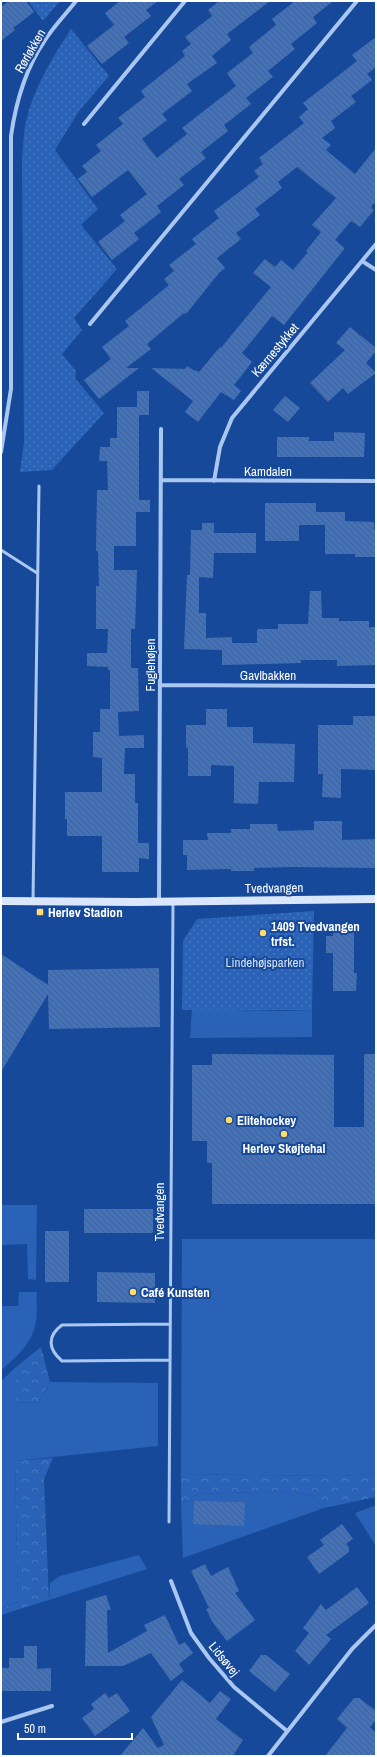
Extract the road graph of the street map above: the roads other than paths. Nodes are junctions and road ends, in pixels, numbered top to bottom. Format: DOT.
graph roads {
  1 [pos="76,1"];
  2 [pos="185,1"];
  3 [pos="357,1"];
  4 [pos="84,124"];
  5 [pos="376,244"];
  6 [pos="362,260"];
  7 [pos="376,270"];
  8 [pos="90,324"];
  9 [pos="161,429"];
  10 [pos="1,452"];
  11 [pos="161,480"];
  12 [pos="214,481"];
  13 [pos="376,481"];
  14 [pos="39,486"];
  15 [pos="1,550"];
  16 [pos="37,573"];
  17 [pos="160,685"];
  18 [pos="376,686"];
  19 [pos="376,899"];
  20 [pos="1,901"];
  21 [pos="33,901"];
  22 [pos="159,902"];
  23 [pos="173,902"];
  24 [pos="170,1324"];
  25 [pos="170,1360"];
  26 [pos="169,1522"];
  27 [pos="171,1581"];
  28 [pos="376,1625"];
  29 [pos="52,1706"];
  30 [pos="1,1722"];
  31 [pos="287,1731"];
  32 [pos="268,1756"];
  1 -- 10 [label="street, Rørløkken"];
  2 -- 4 [label="street"];
  3 -- 8 [label="street"];
  5 -- 6 [label="street, Kærnestykket"];
  6 -- 7 [label="street"];
  6 -- 12 [label="street, Kærnestykket"];
  9 -- 11 [label="street, Fuglehøjen"];
  11 -- 12 [label="street, Kamdalen"];
  11 -- 17 [label="street, Fuglehøjen"];
  12 -- 13 [label="street, Kamdalen"];
  14 -- 16 [label="lane"];
  15 -- 16 [label="lane"];
  16 -- 21 [label="lane"];
  17 -- 18 [label="street, Gavlbakken"];
  17 -- 22 [label="street, Fuglehøjen"];
  19 -- 23 [label="street, Tvedvangen"];
  20 -- 21 [label="street, Tvedvangen"];
  21 -- 22 [label="street, Tvedvangen"];
  22 -- 23 [label="street, Tvedvangen"];
  23 -- 24 [label="lane, Tvedvangen"];
  24 -- 25 [label="lane, Tvedvangen"];
  24 -- 25 [label="lane"];
  25 -- 26 [label="lane, Tvedvangen"];
  27 -- 31 [label="street, Lidsøvej"];
  28 -- 31 [label="street"];
  29 -- 30 [label="street"];
  31 -- 32 [label="street"];
}
